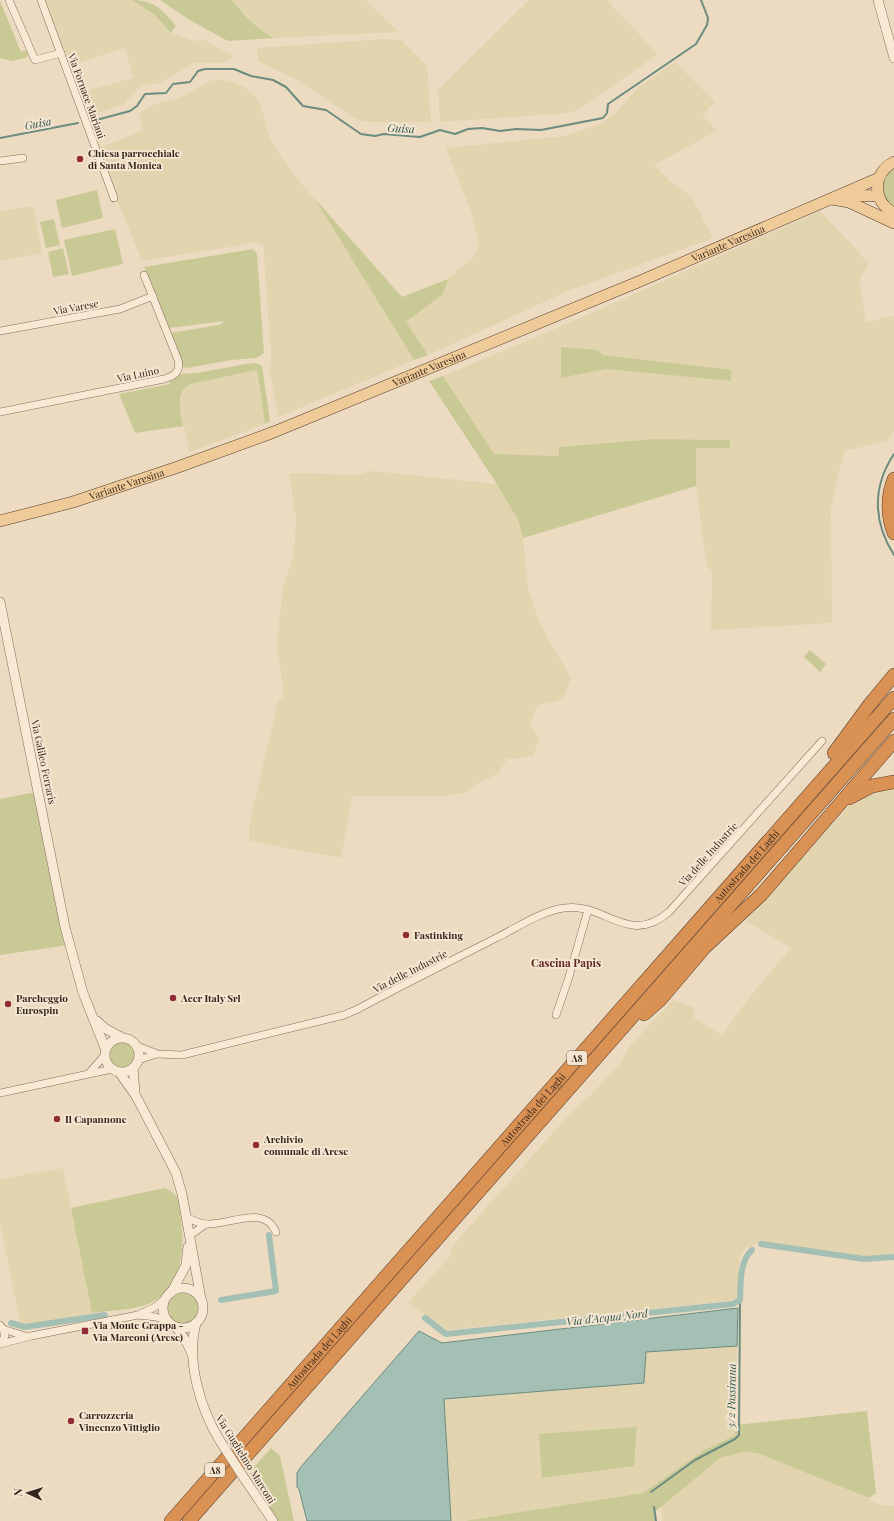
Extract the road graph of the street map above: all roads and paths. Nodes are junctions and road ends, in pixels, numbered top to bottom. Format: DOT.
graph roads {
  1 [pos="9,0"];
  2 [pos="41,0"];
  3 [pos="878,0"];
  4 [pos="60,53"];
  5 [pos="894,58"];
  6 [pos="23,158"];
  7 [pos="0,161"];
  8 [pos="894,162"];
  9 [pos="879,178"];
  10 [pos="841,195"];
  11 [pos="878,196"];
  12 [pos="114,198"];
  13 [pos="830,199"];
  14 [pos="894,213"];
  15 [pos="894,223"];
  16 [pos="144,275"];
  17 [pos="153,296"];
  18 [pos="0,332"];
  19 [pos="0,412"];
  20 [pos="894,479"];
  21 [pos="5,520"];
  22 [pos="0,526"];
  23 [pos="894,533"];
  24 [pos="0,602"];
  25 [pos="892,679"];
  26 [pos="894,698"];
  27 [pos="894,719"];
  28 [pos="822,741"];
  29 [pos="894,741"];
  30 [pos="894,782"];
  31 [pos="766,843"];
  32 [pos="805,844"];
  33 [pos="588,910"];
  34 [pos="556,1015"];
  35 [pos="93,1017"];
  36 [pos="121,1037"];
  37 [pos="137,1046"];
  38 [pos="105,1052"];
  39 [pos="158,1054"];
  40 [pos="598,1055"];
  41 [pos="136,1064"];
  42 [pos="116,1070"];
  43 [pos="89,1074"];
  44 [pos="0,1093"];
  45 [pos="136,1096"];
  46 [pos="186,1217"];
  47 [pos="206,1224"];
  48 [pos="276,1232"];
  49 [pos="189,1236"];
  50 [pos="169,1295"];
  51 [pos="201,1299"];
  52 [pos="138,1315"];
  53 [pos="168,1320"];
  54 [pos="196,1323"];
  55 [pos="1,1325"];
  56 [pos="176,1326"];
  57 [pos="31,1336"];
  58 [pos="0,1344"];
  59 [pos="194,1361"];
  60 [pos="171,1521"];
  61 [pos="188,1521"];
  62 [pos="273,1521"];
  1 -- 4 [label="street"];
  2 -- 4 [label="street, Via Fornace Mariani"];
  3 -- 5 [label="street"];
  4 -- 12 [label="street, Via Fornace Mariani"];
  6 -- 7 [label="street"];
  8 -- 9 [label="main road"];
  9 -- 10 [label="main road, Variante Varesina"];
  9 -- 11 [label="main road"];
  10 -- 11 [label="main road, Variante Varesina"];
  10 -- 13 [label="main road, Variante Varesina"];
  11 -- 14 [label="main road"];
  13 -- 15 [label="main road"];
  13 -- 21 [label="main road, Variante Varesina"];
  16 -- 17 [label="street, Via Luino"];
  17 -- 18 [label="street, Via Varese"];
  17 -- 19 [label="street, Via Luino"];
  20 -- 23 [label="highway"];
  21 -- 22 [label="main road, Variante Varesina"];
  24 -- 35 [label="street, Via Galileo Ferraris"];
  25 -- 31 [label="highway"];
  26 -- 31 [label="highway, Autostrada dei Laghi / A8"];
  27 -- 40 [label="highway, Autostrada dei Laghi / A8"];
  28 -- 33 [label="street, Via delle Industrie"];
  29 -- 32 [label="highway"];
  30 -- 32 [label="highway"];
  31 -- 60 [label="highway, Autostrada dei Laghi / A8"];
  32 -- 40 [label="highway"];
  33 -- 34 [label="street"];
  33 -- 39 [label="street, Via delle Industrie"];
  35 -- 36 [label="street"];
  35 -- 38 [label="street"];
  36 -- 37 [label="street"];
  36 -- 38 [label="street"];
  37 -- 39 [label="street, Via delle Industrie"];
  37 -- 41 [label="street"];
  38 -- 42 [label="street"];
  38 -- 43 [label="street"];
  39 -- 41 [label="street, Via delle Industrie"];
  40 -- 61 [label="highway, Autostrada dei Laghi / A8"];
  41 -- 42 [label="street"];
  41 -- 45 [label="street"];
  42 -- 43 [label="street"];
  42 -- 45 [label="street"];
  43 -- 44 [label="street"];
  45 -- 46 [label="street"];
  46 -- 47 [label="street"];
  46 -- 49 [label="street"];
  47 -- 48 [label="street"];
  47 -- 49 [label="street"];
  49 -- 50 [label="street"];
  49 -- 51 [label="street"];
  50 -- 51 [label="street"];
  50 -- 52 [label="street"];
  50 -- 53 [label="street"];
  51 -- 54 [label="street"];
  52 -- 53 [label="street"];
  52 -- 57 [label="street"];
  53 -- 56 [label="street"];
  54 -- 56 [label="street"];
  54 -- 59 [label="street, Via Guglielmo Marconi"];
  55 -- 57 [label="street"];
  55 -- 58 [label="street"];
  56 -- 59 [label="street, Via Guglielmo Marconi"];
  57 -- 58 [label="street"];
  59 -- 62 [label="street, Via Guglielmo Marconi, bridge"];
}
